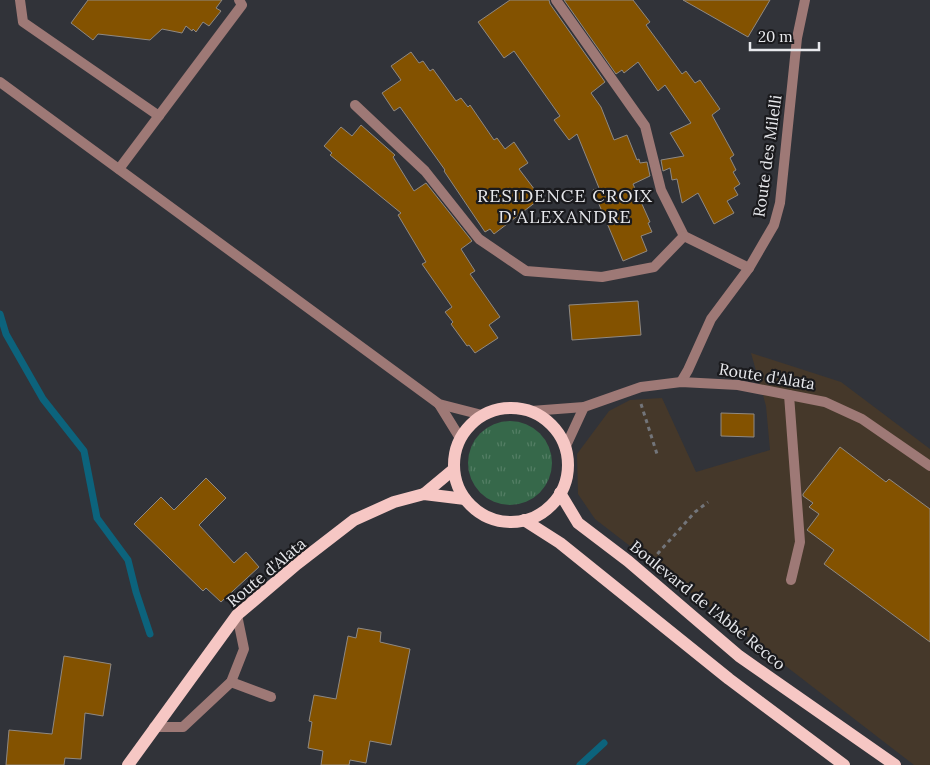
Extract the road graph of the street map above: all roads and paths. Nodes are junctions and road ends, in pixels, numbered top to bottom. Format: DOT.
graph roads {
  1 [pos="20,0"];
  2 [pos="239,0"];
  3 [pos="556,0"];
  4 [pos="806,0"];
  5 [pos="0,82"];
  6 [pos="355,105"];
  7 [pos="160,116"];
  8 [pos="119,169"];
  9 [pos="684,236"];
  10 [pos="749,268"];
  11 [pos="681,382"];
  12 [pos="788,395"];
  13 [pos="440,404"];
  14 [pos="632,406"];
  15 [pos="584,407"];
  16 [pos="530,411"];
  17 [pos="482,415"];
  18 [pos="460,438"];
  19 [pos="565,448"];
  20 [pos="657,454"];
  21 [pos="930,466"];
  22 [pos="454,469"];
  23 [pos="560,493"];
  24 [pos="424,494"];
  25 [pos="465,499"];
  26 [pos="708,502"];
  27 [pos="524,520"];
  28 [pos="651,560"];
  29 [pos="791,580"];
  30 [pos="237,615"];
  31 [pos="231,682"];
  32 [pos="271,697"];
  33 [pos="154,727"];
  34 [pos="128,765"];
  35 [pos="844,765"];
  36 [pos="895,765"];
  1 -- 7 [label="street"];
  2 -- 7 [label="street"];
  3 -- 9 [label="street"];
  4 -- 10 [label="street, Route des Milelli"];
  5 -- 8 [label="street"];
  6 -- 9 [label="street"];
  7 -- 8 [label="street"];
  8 -- 13 [label="street"];
  9 -- 10 [label="street"];
  10 -- 11 [label="street, Route des Milelli"];
  11 -- 12 [label="street, Route d'Alata"];
  11 -- 15 [label="street, Route d'Alata"];
  12 -- 21 [label="street, Route d'Alata"];
  12 -- 29 [label="street"];
  13 -- 17 [label="street"];
  13 -- 18 [label="street"];
  14 -- 20 [label="path"];
  15 -- 16 [label="street, Route d'Alata"];
  15 -- 19 [label="street"];
  16 -- 17 [label="main road"];
  16 -- 19 [label="main road"];
  17 -- 18 [label="main road"];
  18 -- 22 [label="main road"];
  19 -- 23 [label="main road"];
  22 -- 24 [label="main road, Route d'Alata"];
  22 -- 25 [label="main road"];
  23 -- 27 [label="main road"];
  23 -- 36 [label="main road, Boulevard de l'Abbé Recco"];
  24 -- 25 [label="main road, Route d'Alata"];
  24 -- 30 [label="main road, Route d'Alata"];
  25 -- 27 [label="main road"];
  26 -- 28 [label="path"];
  27 -- 35 [label="main road"];
  30 -- 31 [label="street"];
  30 -- 33 [label="main road, Route d'Alata"];
  31 -- 32 [label="street"];
  31 -- 33 [label="street"];
  33 -- 34 [label="main road, Route d'Alata"];
}
